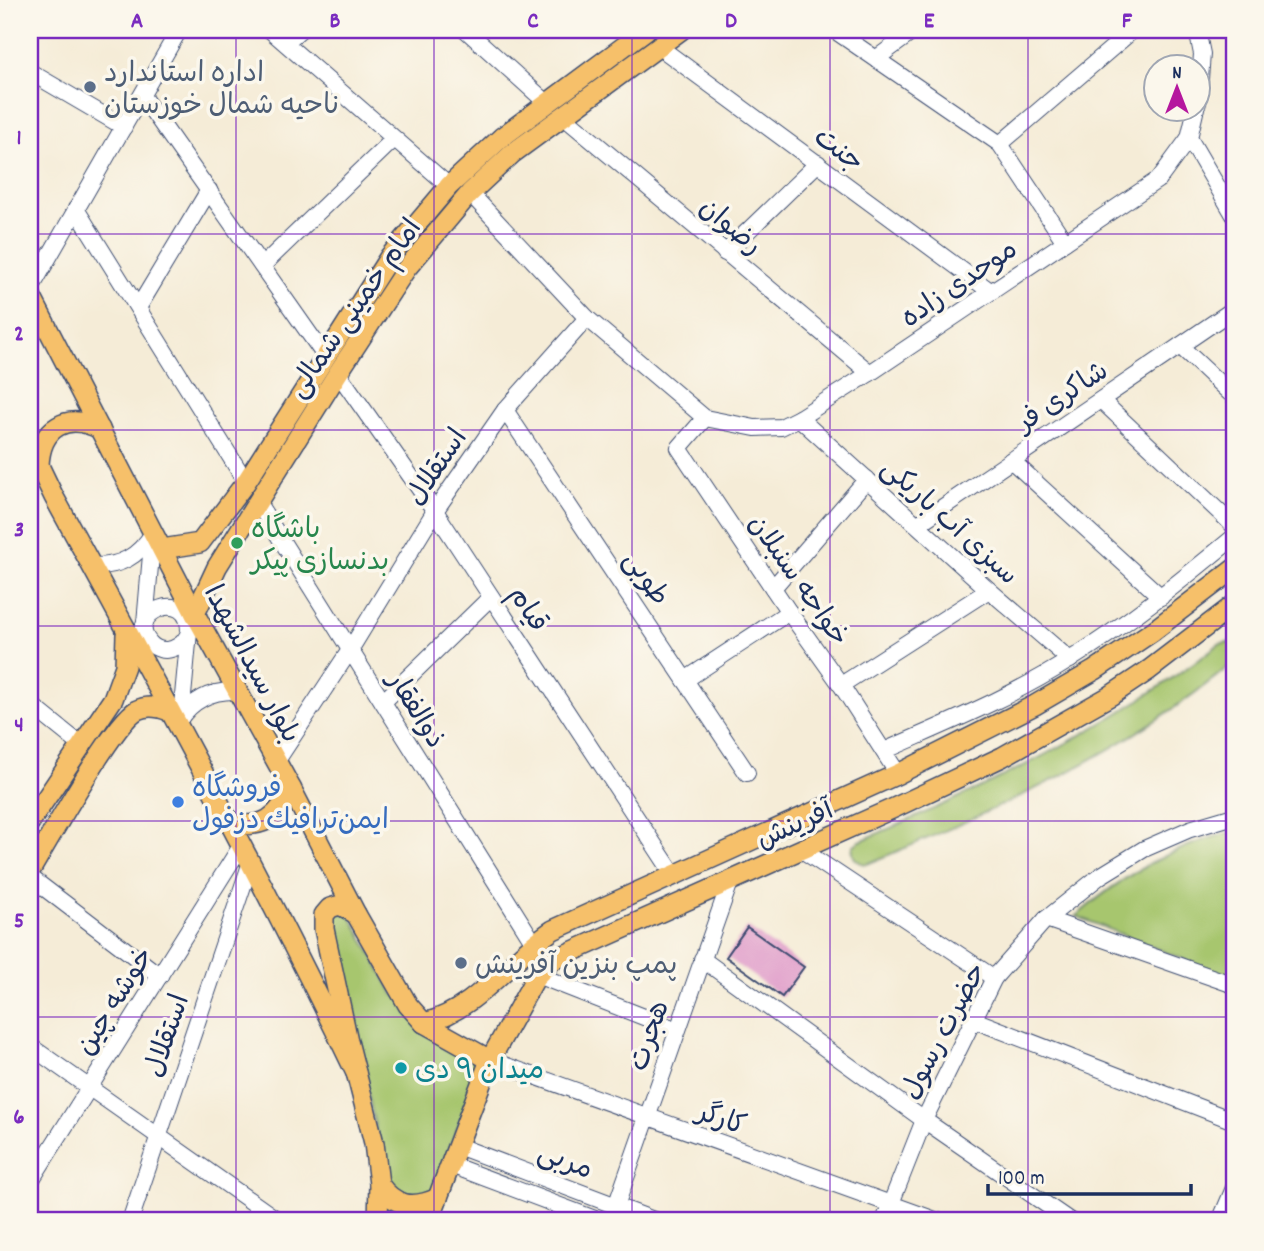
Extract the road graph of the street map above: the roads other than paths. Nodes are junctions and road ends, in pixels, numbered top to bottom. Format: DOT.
graph roads {
  1 [pos="179,30"];
  2 [pos="270,30"];
  3 [pos="300,30"];
  4 [pos="466,30"];
  5 [pos="681,30"];
  6 [pos="834,30"];
  7 [pos="915,30"];
  8 [pos="1133,30"];
  9 [pos="1197,30"];
  10 [pos="640,31"];
  11 [pos="286,42"];
  12 [pos="658,46"];
  13 [pos="1202,52"];
  14 [pos="877,58"];
  15 [pos="30,72"];
  16 [pos="142,96"];
  17 [pos="547,103"];
  18 [pos="563,116"];
  19 [pos="1193,122"];
  20 [pos="124,127"];
  21 [pos="1189,138"];
  22 [pos="394,139"];
  23 [pos="1000,144"];
  24 [pos="818,163"];
  25 [pos="449,186"];
  26 [pos="209,190"];
  27 [pos="470,193"];
  28 [pos="76,209"];
  29 [pos="1234,215"];
  30 [pos="1065,242"];
  31 [pos="725,253"];
  32 [pos="262,266"];
  33 [pos="990,291"];
  34 [pos="30,292"];
  35 [pos="138,308"];
  36 [pos="1234,309"];
  37 [pos="587,318"];
  38 [pos="1180,346"];
  39 [pos="325,356"];
  40 [pos="338,373"];
  41 [pos="870,373"];
  42 [pos="1234,397"];
  43 [pos="1101,400"];
  44 [pos="505,410"];
  45 [pos="705,418"];
  46 [pos="799,418"];
  47 [pos="100,429"];
  48 [pos="30,447"];
  49 [pos="1011,460"];
  50 [pos="39,465"];
  51 [pos="867,479"];
  52 [pos="246,482"];
  53 [pos="258,503"];
  54 [pos="435,511"];
  55 [pos="918,524"];
  56 [pos="1234,526"];
  57 [pos="1234,537"];
  58 [pos="158,540"];
  59 [pos="200,543"];
  60 [pos="92,566"];
  61 [pos="217,567"];
  62 [pos="1234,569"];
  63 [pos="773,588"];
  64 [pos="989,590"];
  65 [pos="491,597"];
  66 [pos="1161,597"];
  67 [pos="1232,611"];
  68 [pos="789,612"];
  69 [pos="192,623"];
  70 [pos="136,626"];
  71 [pos="350,650"];
  72 [pos="1070,660"];
  73 [pos="685,680"];
  74 [pos="841,685"];
  75 [pos="237,691"];
  76 [pos="116,694"];
  77 [pos="383,702"];
  78 [pos="30,704"];
  79 [pos="129,717"];
  80 [pos="175,718"];
  81 [pos="82,745"];
  82 [pos="884,751"];
  83 [pos="276,762"];
  84 [pos="747,773"];
  85 [pos="898,774"];
  86 [pos="291,788"];
  87 [pos="1234,816"];
  88 [pos="30,821"];
  89 [pos="230,824"];
  90 [pos="241,846"];
  91 [pos="802,850"];
  92 [pos="250,865"];
  93 [pos="30,871"];
  94 [pos="674,875"];
  95 [pos="30,877"];
  96 [pos="730,882"];
  97 [pos="356,914"];
  98 [pos="585,916"];
  99 [pos="1046,919"];
  100 [pos="597,940"];
  101 [pos="534,943"];
  102 [pos="702,959"];
  103 [pos="160,975"];
  104 [pos="537,975"];
  105 [pos="994,978"];
  106 [pos="1234,985"];
  107 [pos="974,1020"];
  108 [pos="424,1023"];
  109 [pos="677,1030"];
  110 [pos="30,1046"];
  111 [pos="490,1060"];
  112 [pos="356,1073"];
  113 [pos="89,1088"];
  114 [pos="647,1118"];
  115 [pos="924,1120"];
  116 [pos="1234,1121"];
  117 [pos="158,1138"];
  118 [pos="455,1154"];
  119 [pos="30,1182"];
  120 [pos="379,1184"];
  121 [pos="1234,1188"];
  122 [pos="438,1198"];
  123 [pos="890,1203"];
  124 [pos="616,1206"];
  125 [pos="130,1221"];
  126 [pos="279,1221"];
  127 [pos="378,1221"];
  128 [pos="429,1221"];
  129 [pos="600,1221"];
  130 [pos="656,1221"];
  131 [pos="884,1221"];
  132 [pos="938,1221"];
  133 [pos="1070,1221"];
  134 [pos="1220,1221"];
  1 -- 16 [label="street"];
  2 -- 11 [label="street"];
  3 -- 11 [label="street"];
  4 -- 17 [label="street"];
  5 -- 12 [label="main road, امام خمینی شمالی"];
  6 -- 14 [label="street"];
  7 -- 14 [label="street"];
  8 -- 23 [label="street"];
  9 -- 13 [label="street"];
  10 -- 17 [label="main road, امام خمینی شمالی"];
  11 -- 22 [label="street"];
  12 -- 18 [label="main road, امام خمینی شمالی"];
  12 -- 24 [label="street, جنت"];
  14 -- 23 [label="street"];
  15 -- 20 [label="street"];
  16 -- 20 [label="street"];
  16 -- 26 [label="street"];
  17 -- 25 [label="main road, امام خمینی شمالی"];
  18 -- 27 [label="main road, امام خمینی شمالی"];
  18 -- 31 [label="street, رضوان"];
  19 -- 21 [label="street, موحدی زاده"];
  20 -- 28 [label="street"];
  21 -- 29 [label="street"];
  21 -- 30 [label="street, موحدی زاده"];
  22 -- 25 [label="street"];
  22 -- 32 [label="street"];
  23 -- 30 [label="street"];
  24 -- 31 [label="street"];
  24 -- 33 [label="street, جنت"];
  25 -- 39 [label="main road, امام خمینی شمالی"];
  26 -- 32 [label="street"];
  26 -- 35 [label="street"];
  27 -- 37 [label="street"];
  27 -- 40 [label="main road, امام خمینی شمالی"];
  28 -- 34 [label="street"];
  28 -- 35 [label="street"];
  30 -- 33 [label="street, موحدی زاده"];
  31 -- 41 [label="street, رضوان"];
  32 -- 39 [label="street"];
  33 -- 41 [label="street, موحدی زاده"];
  34 -- 47 [label="main road, بلوار سیدالشهدا"];
  35 -- 52 [label="street"];
  36 -- 38 [label="street, شاکری فر"];
  37 -- 44 [label="street, استقلال"];
  37 -- 45 [label="street"];
  38 -- 42 [label="street"];
  38 -- 43 [label="street, شاکری فر"];
  39 -- 52 [label="main road, امام خمینی شمالی"];
  40 -- 53 [label="main road, امام خمینی شمالی"];
  40 -- 54 [label="street, قیام"];
  41 -- 46 [label="street, موحدی زاده"];
  43 -- 49 [label="street, شاکری فر"];
  43 -- 56 [label="street"];
  44 -- 54 [label="street, استقلال"];
  44 -- 73 [label="street, طوبی"];
  45 -- 46 [label="street, موحدی زاده"];
  45 -- 63 [label="street, خواجه سنبلان"];
  46 -- 51 [label="street, سبزی آب باریکی"];
  47 -- 50 [label="main road"];
  47 -- 58 [label="main road, بلوار سیدالشهدا"];
  48 -- 50 [label="main road"];
  49 -- 55 [label="street, شاکری فر"];
  49 -- 66 [label="street"];
  50 -- 60 [label="main road"];
  51 -- 55 [label="street, سبزی آب باریکی"];
  51 -- 63 [label="street"];
  52 -- 59 [label="main road, امام خمینی شمالی"];
  53 -- 61 [label="main road, امام خمینی شمالی"];
  53 -- 71 [label="street, ذوالفقار"];
  54 -- 65 [label="street, قیام"];
  54 -- 71 [label="street, استقلال"];
  55 -- 64 [label="street, سبزی آب باریکی"];
  57 -- 66 [label="street"];
  58 -- 59 [label="main road"];
  58 -- 60 [label="street"];
  58 -- 69 [label="main road, بلوار سیدالشهدا"];
  58 -- 70 [label="street"];
  59 -- 61 [label="main road"];
  60 -- 70 [label="main road"];
  61 -- 69 [label="main road, امام خمینی شمالی"];
  62 -- 85 [label="main road, آفرینش"];
  63 -- 68 [label="street, خواجه سنبلان"];
  64 -- 72 [label="street, سبزی آب باریکی"];
  64 -- 74 [label="street"];
  65 -- 77 [label="street"];
  65 -- 94 [label="street, قیام"];
  66 -- 72 [label="street"];
  67 -- 91 [label="main road, آفرینش"];
  68 -- 73 [label="street"];
  68 -- 74 [label="street, خواجه سنبلان"];
  69 -- 70 [label="street"];
  69 -- 70 [label="street"];
  69 -- 75 [label="main road, بلوار سیدالشهدا"];
  69 -- 80 [label="street"];
  70 -- 76 [label="main road"];
  70 -- 80 [label="main road"];
  71 -- 77 [label="street, ذوالفقار"];
  71 -- 83 [label="street, استقلال"];
  72 -- 82 [label="street"];
  73 -- 84 [label="street, طوبی"];
  74 -- 82 [label="street, خواجه سنبلان"];
  75 -- 80 [label="street"];
  75 -- 83 [label="main road, بلوار سیدالشهدا"];
  76 -- 79 [label="main road"];
  76 -- 81 [label="main road"];
  77 -- 101 [label="street, ذوالفقار"];
  78 -- 81 [label="street"];
  79 -- 80 [label="main road"];
  79 -- 93 [label="main road"];
  80 -- 89 [label="main road"];
  81 -- 88 [label="main road"];
  82 -- 85 [label="street, خواجه سنبلان"];
  83 -- 86 [label="main road, بلوار سیدالشهدا"];
  85 -- 94 [label="main road, آفرینش"];
  86 -- 89 [label="main road"];
  86 -- 97 [label="main road, بلوار سیدالشهدا"];
  87 -- 99 [label="street, حضرت رسول"];
  89 -- 90 [label="main road"];
  90 -- 92 [label="main road"];
  90 -- 103 [label="street, خوشه چین"];
  91 -- 96 [label="main road, آفرینش"];
  91 -- 105 [label="street"];
  92 -- 112 [label="main road"];
  92 -- 117 [label="street, استقلال"];
  94 -- 98 [label="main road, آفرینش"];
  95 -- 103 [label="street"];
  96 -- 100 [label="main road, آفرینش"];
  96 -- 102 [label="street, هجرت"];
  97 -- 108 [label="main road, بلوار سیدالشهدا"];
  97 -- 112 [label="main road"];
  98 -- 100 [label="main road"];
  98 -- 101 [label="main road, آفرینش"];
  99 -- 105 [label="street, حضرت رسول"];
  99 -- 106 [label="street"];
  100 -- 104 [label="main road, آفرینش"];
  101 -- 108 [label="main road, آفرینش"];
  102 -- 109 [label="street, هجرت"];
  102 -- 115 [label="street"];
  103 -- 113 [label="street, خوشه چین"];
  104 -- 109 [label="street"];
  104 -- 111 [label="main road, آفرینش"];
  105 -- 107 [label="street, حضرت رسول"];
  107 -- 115 [label="street, حضرت رسول"];
  107 -- 116 [label="street"];
  108 -- 111 [label="main road, بلوار سیدالشهدا"];
  109 -- 114 [label="street, هجرت"];
  110 -- 113 [label="street"];
  111 -- 114 [label="street, کارگر"];
  111 -- 118 [label="main road, آفرینش"];
  112 -- 120 [label="main road"];
  113 -- 117 [label="street"];
  113 -- 119 [label="street, خوشه چین"];
  114 -- 123 [label="street, کارگر"];
  114 -- 124 [label="street, هجرت"];
  115 -- 123 [label="street, حضرت رسول"];
  115 -- 133 [label="street"];
  117 -- 125 [label="street, استقلال"];
  117 -- 126 [label="street"];
  118 -- 122 [label="main road, آفرینش"];
  118 -- 124 [label="street, مربی"];
  118 -- 129 [label="street, مربی"];
  120 -- 122 [label="main road"];
  120 -- 127 [label="main road"];
  121 -- 134 [label="street"];
  122 -- 128 [label="main road, آفرینش"];
  123 -- 131 [label="street, حضرت رسول"];
  123 -- 132 [label="street, کارگر"];
  124 -- 130 [label="street, مربی"];
}
